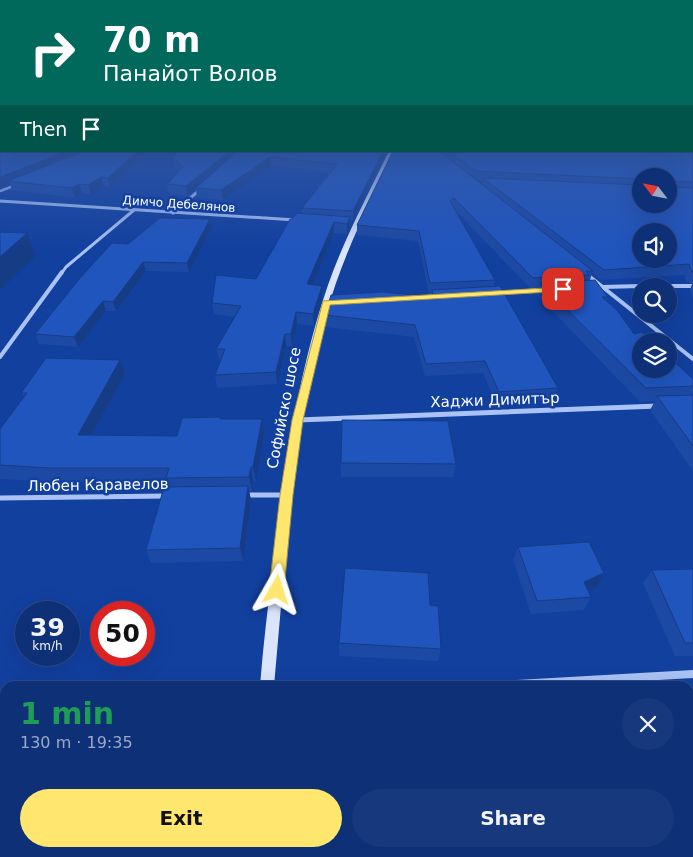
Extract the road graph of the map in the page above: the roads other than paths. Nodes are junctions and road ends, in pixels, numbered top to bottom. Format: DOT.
graph roads {
  1 [pos="381,170"];
  2 [pos="18,184"];
  3 [pos="202,188"];
  4 [pos="0,191"];
  5 [pos="0,201"];
  6 [pos="135,210"];
  7 [pos="173,213"];
  8 [pos="299,220"];
  9 [pos="580,269"];
  10 [pos="632,286"];
  11 [pos="677,286"];
  12 [pos="693,286"];
  13 [pos="603,287"];
  14 [pos="593,288"];
  15 [pos="554,290"];
  16 [pos="494,293"];
  17 [pos="0,357"];
  18 [pos="693,358"];
  19 [pos="663,406"];
  20 [pos="298,420"];
  21 [pos="237,495"];
  22 [pos="286,495"];
  23 [pos="178,496"];
  24 [pos="0,498"];
  25 [pos="693,674"];
  26 [pos="267,681"];
  27 [pos="569,681"];
  1 -- 20 [label="main road, Софийско шосе"];
  2 -- 4 [label="street"];
  3 -- 7 [label="street"];
  5 -- 6 [label="street, Димчо Дебелянов"];
  6 -- 7 [label="street, Димчо Дебелянов"];
  6 -- 17 [label="street"];
  7 -- 8 [label="street, Димчо Дебелянов"];
  9 -- 13 [label="street"];
  10 -- 13 [label="street"];
  11 -- 12 [label="street"];
  13 -- 14 [label="street"];
  13 -- 18 [label="street"];
  15 -- 16 [label="street"];
  19 -- 20 [label="street, Хаджи Димитър"];
  20 -- 22 [label="main road, Софийско шосе"];
  21 -- 22 [label="street"];
  22 -- 26 [label="main road, Софийско шосе"];
  23 -- 24 [label="street, Любен Каравелов"];
  25 -- 27 [label="street"];
}
